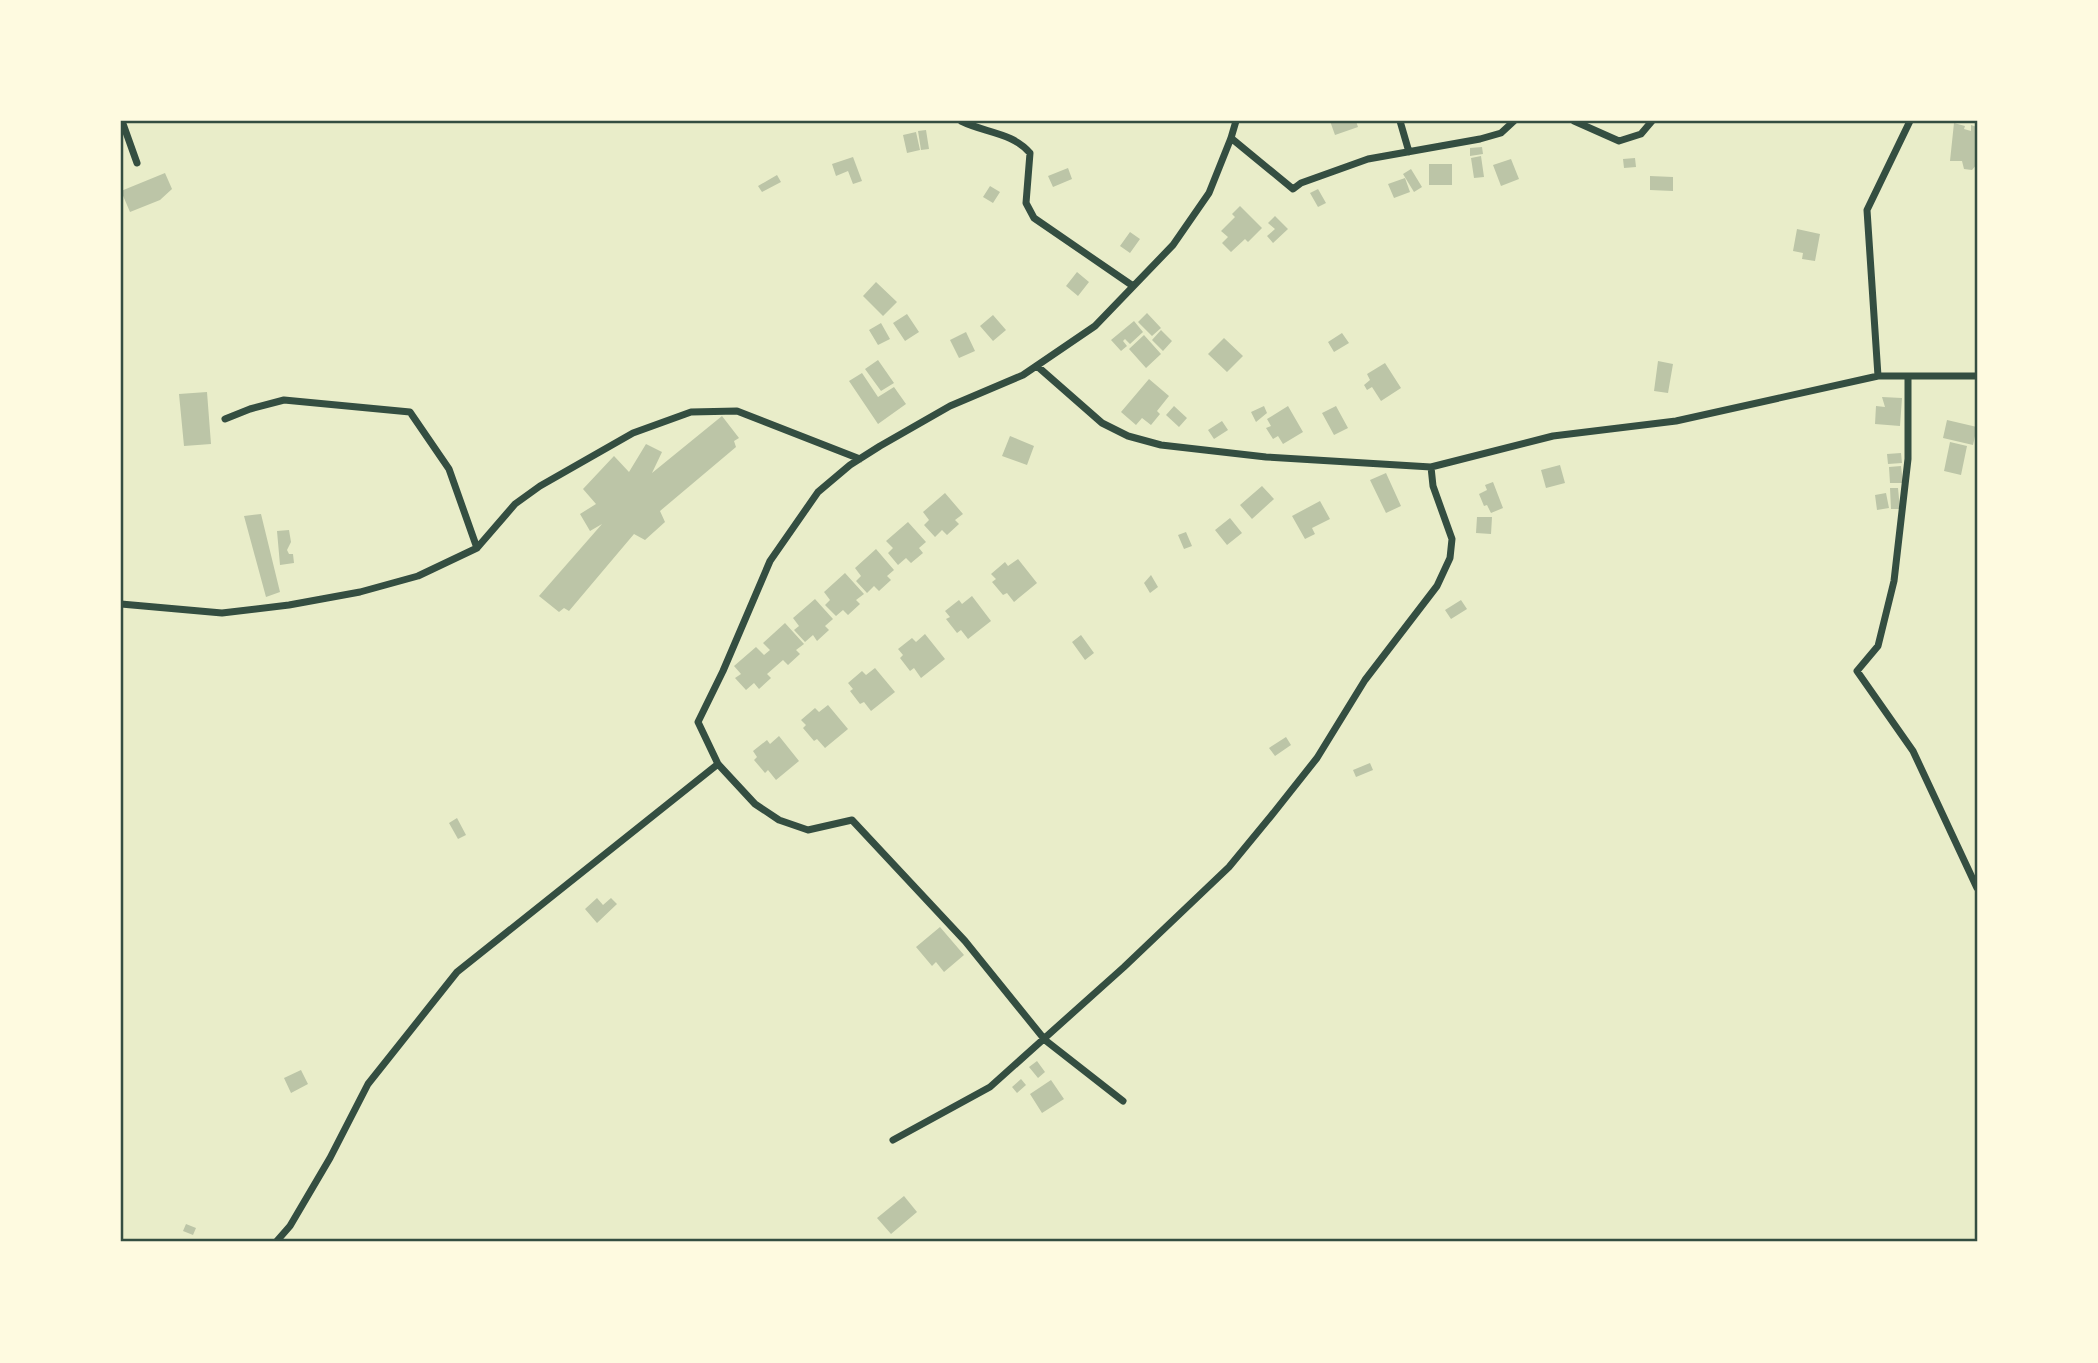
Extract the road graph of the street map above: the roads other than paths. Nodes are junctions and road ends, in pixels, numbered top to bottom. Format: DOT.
graph roads {
  1 [pos="122,121"];
  2 [pos="961,121"];
  3 [pos="1236,121"];
  4 [pos="1401,121"];
  5 [pos="1514,121"];
  6 [pos="1574,121"];
  7 [pos="1652,121"];
  8 [pos="1910,121"];
  9 [pos="1231,138"];
  10 [pos="1409,152"];
  11 [pos="137,163"];
  12 [pos="1133,286"];
  13 [pos="1037,366"];
  14 [pos="1878,376"];
  15 [pos="1908,376"];
  16 [pos="1977,376"];
  17 [pos="225,419"];
  18 [pos="860,459"];
  19 [pos="1432,467"];
  20 [pos="477,548"];
  21 [pos="121,604"];
  22 [pos="718,764"];
  23 [pos="1977,888"];
  24 [pos="1045,1040"];
  25 [pos="1124,1101"];
  26 [pos="893,1140"];
  27 [pos="276,1242"];
  1 -- 11 [label="street"];
  2 -- 12 [label="street"];
  3 -- 9 [label="street"];
  4 -- 10 [label="street"];
  5 -- 10 [label="street"];
  6 -- 7 [label="street"];
  8 -- 14 [label="street"];
  9 -- 10 [label="street"];
  9 -- 12 [label="street"];
  12 -- 13 [label="street"];
  13 -- 18 [label="street"];
  13 -- 19 [label="street"];
  14 -- 15 [label="street"];
  14 -- 19 [label="street"];
  15 -- 16 [label="street"];
  15 -- 23 [label="street"];
  17 -- 20 [label="street"];
  18 -- 20 [label="street"];
  18 -- 22 [label="street"];
  19 -- 24 [label="street"];
  20 -- 21 [label="street"];
  22 -- 24 [label="street"];
  22 -- 27 [label="street"];
  24 -- 25 [label="street"];
  24 -- 26 [label="street"];
}
